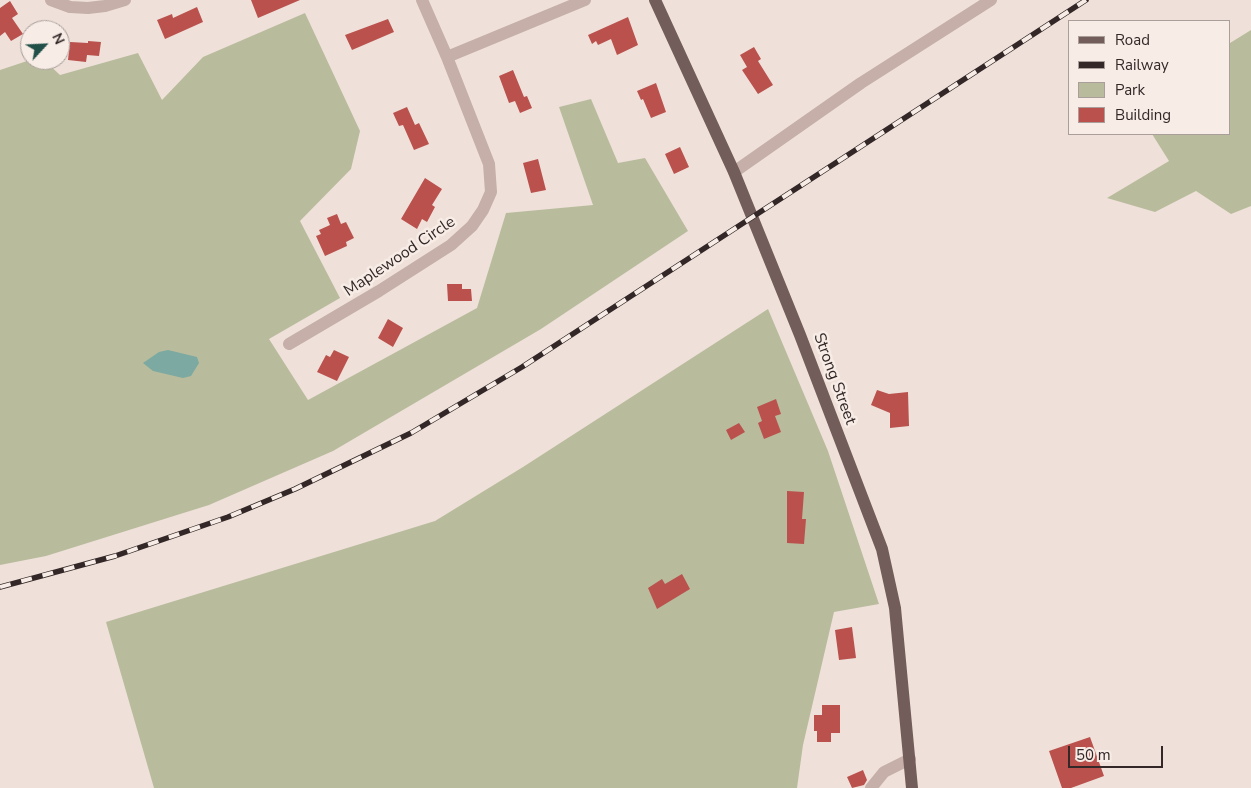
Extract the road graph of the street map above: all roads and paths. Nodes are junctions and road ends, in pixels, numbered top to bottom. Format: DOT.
graph roads {
  1 [pos="51,0"];
  2 [pos="125,0"];
  3 [pos="422,0"];
  4 [pos="585,0"];
  5 [pos="655,0"];
  6 [pos="991,0"];
  7 [pos="448,57"];
  8 [pos="734,172"];
  9 [pos="289,344"];
  10 [pos="910,758"];
  11 [pos="871,788"];
  12 [pos="912,788"];
  1 -- 2 [label="street"];
  3 -- 7 [label="street, Maplewood Circle"];
  4 -- 7 [label="street"];
  5 -- 8 [label="main road, Strong Street"];
  6 -- 8 [label="street"];
  7 -- 9 [label="street, Maplewood Circle"];
  8 -- 10 [label="main road, Strong Street"];
  10 -- 11 [label="street"];
  10 -- 12 [label="main road, Strong Street"];
}
